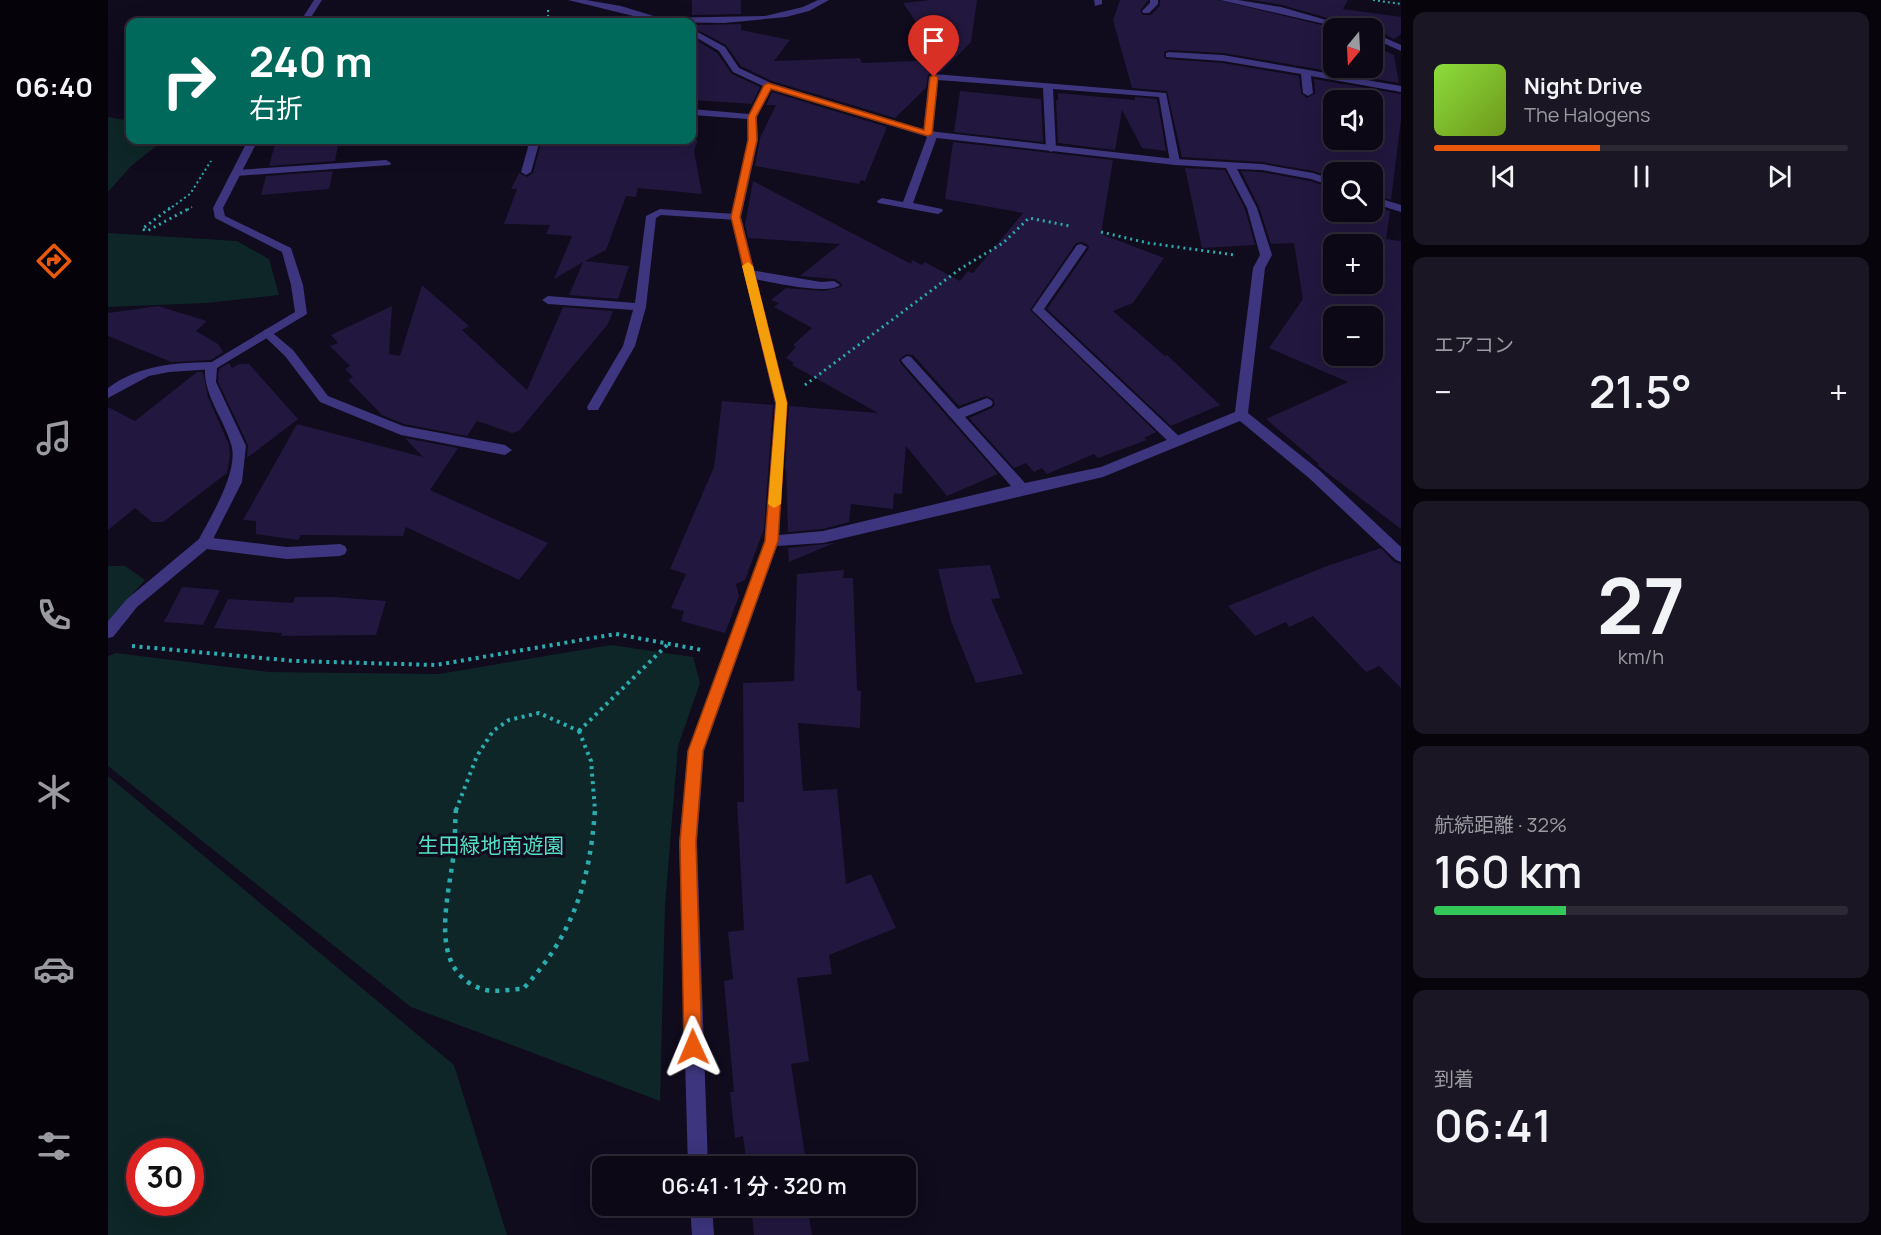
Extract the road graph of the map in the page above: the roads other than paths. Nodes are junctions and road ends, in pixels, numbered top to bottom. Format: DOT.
graph roads {
  1 [pos="318,0"];
  2 [pos="572,0"];
  3 [pos="825,0"];
  4 [pos="1154,0"];
  5 [pos="1224,0"];
  6 [pos="1146,11"];
  7 [pos="307,18"];
  8 [pos="652,18"];
  9 [pos="696,21"];
  10 [pos="1323,21"];
  11 [pos="696,34"];
  12 [pos="1383,40"];
  13 [pos="1401,48"];
  14 [pos="1169,55"];
  15 [pos="1306,74"];
  16 [pos="768,85"];
  17 [pos="1048,85"];
  18 [pos="1401,89"];
  19 [pos="1308,93"];
  20 [pos="696,112"];
  21 [pos="752,117"];
  22 [pos="930,134"];
  23 [pos="251,144"];
  24 [pos="534,144"];
  25 [pos="1051,149"];
  26 [pos="1175,162"];
  27 [pos="386,163"];
  28 [pos="1230,165"];
  29 [pos="526,172"];
  30 [pos="236,173"];
  31 [pos="1323,180"];
  32 [pos="882,201"];
  33 [pos="1383,203"];
  34 [pos="907,205"];
  35 [pos="1401,209"];
  36 [pos="938,211"];
  37 [pos="736,217"];
  38 [pos="1081,247"];
  39 [pos="750,274"];
  40 [pos="834,285"];
  41 [pos="548,300"];
  42 [pos="640,307"];
  43 [pos="268,333"];
  44 [pos="907,360"];
  45 [pos="211,366"];
  46 [pos="108,393"];
  47 [pos="987,403"];
  48 [pos="593,407"];
  49 [pos="956,415"];
  50 [pos="1241,415"];
  51 [pos="1177,442"];
  52 [pos="505,450"];
  53 [pos="1022,489"];
  54 [pos="772,541"];
  55 [pos="204,543"];
  56 [pos="340,550"];
  57 [pos="1401,556"];
  58 [pos="108,632"];
  59 [pos="697,1156"];
  60 [pos="702,1216"];
  61 [pos="704,1235"];
  1 -- 7 [label="street"];
  2 -- 8 [label="street"];
  3 -- 9 [label="street"];
  4 -- 6 [label="street"];
  5 -- 10 [label="street"];
  11 -- 16 [label="street"];
  12 -- 13 [label="street"];
  14 -- 15 [label="street"];
  15 -- 18 [label="street"];
  15 -- 19 [label="street"];
  16 -- 21 [label="street"];
  16 -- 22 [label="street"];
  17 -- 22 [label="street"];
  17 -- 25 [label="street"];
  17 -- 26 [label="street"];
  20 -- 21 [label="street"];
  21 -- 37 [label="street"];
  22 -- 25 [label="street"];
  22 -- 34 [label="street"];
  23 -- 30 [label="street"];
  24 -- 29 [label="street"];
  25 -- 26 [label="street"];
  26 -- 28 [label="street"];
  27 -- 30 [label="street"];
  28 -- 31 [label="street"];
  28 -- 50 [label="street"];
  30 -- 43 [label="street"];
  32 -- 34 [label="street"];
  33 -- 35 [label="street"];
  34 -- 36 [label="street"];
  37 -- 39 [label="street"];
  37 -- 42 [label="street"];
  38 -- 51 [label="street"];
  39 -- 40 [label="street"];
  39 -- 54 [label="street"];
  41 -- 42 [label="street"];
  42 -- 48 [label="street"];
  43 -- 45 [label="street"];
  43 -- 52 [label="street"];
  44 -- 49 [label="street"];
  45 -- 46 [label="street"];
  45 -- 55 [label="street"];
  47 -- 49 [label="street"];
  49 -- 53 [label="street"];
  50 -- 51 [label="street"];
  50 -- 57 [label="street"];
  51 -- 53 [label="street"];
  53 -- 54 [label="street"];
  54 -- 59 [label="street"];
  55 -- 56 [label="street"];
  55 -- 58 [label="street"];
  60 -- 61 [label="street"];
}
